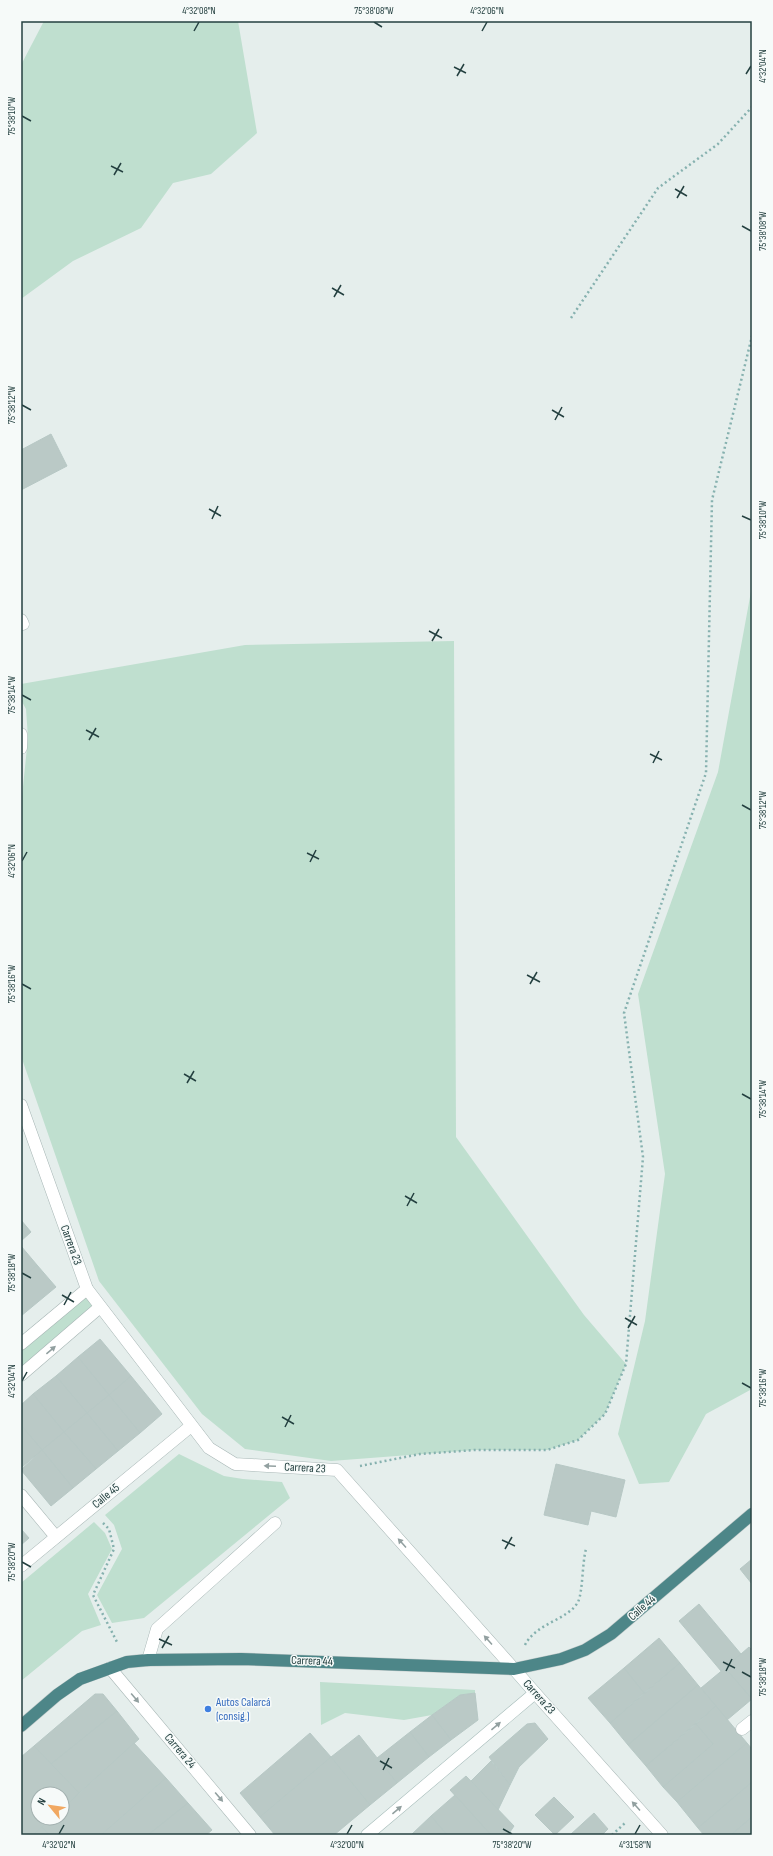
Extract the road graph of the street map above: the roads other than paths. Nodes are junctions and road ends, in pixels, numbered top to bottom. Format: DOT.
graph roads {
  1 [pos="21,734"];
  2 [pos="21,748"];
  3 [pos="21,1105"];
  4 [pos="87,1289"];
  5 [pos="100,1307"];
  6 [pos="21,1344"];
  7 [pos="21,1375"];
  8 [pos="191,1426"];
  9 [pos="21,1495"];
  10 [pos="752,1514"];
  11 [pos="275,1523"];
  12 [pos="56,1537"];
  13 [pos="21,1566"];
  14 [pos="148,1660"];
  15 [pos="110,1668"];
  16 [pos="514,1669"];
  17 [pos="535,1693"];
  18 [pos="752,1721"];
  19 [pos="21,1726"];
  20 [pos="742,1729"];
  21 [pos="250,1835"];
  22 [pos="367,1835"];
  23 [pos="662,1835"];
  1 -- 2 [label="street"];
  3 -- 4 [label="street, Carrera 23"];
  4 -- 5 [label="street, Carrera 23"];
  4 -- 6 [label="street"];
  7 -- 5 [label="street, one-way"];
  5 -- 8 [label="street, Carrera 23"];
  8 -- 12 [label="street, Calle 45"];
  16 -- 8 [label="street, Carrera 23, one-way"];
  9 -- 12 [label="street"];
  10 -- 16 [label="highway, Calle 44"];
  11 -- 14 [label="street"];
  12 -- 13 [label="street, Calle 45"];
  14 -- 15 [label="highway, Carrera 44"];
  14 -- 16 [label="highway, Carrera 44"];
  15 -- 19 [label="highway"];
  15 -- 21 [label="street, Carrera 24, one-way"];
  16 -- 17 [label="street, Carrera 23"];
  22 -- 17 [label="street, one-way"];
  23 -- 17 [label="street, Carrera 23, one-way"];
  18 -- 20 [label="street"];
}
